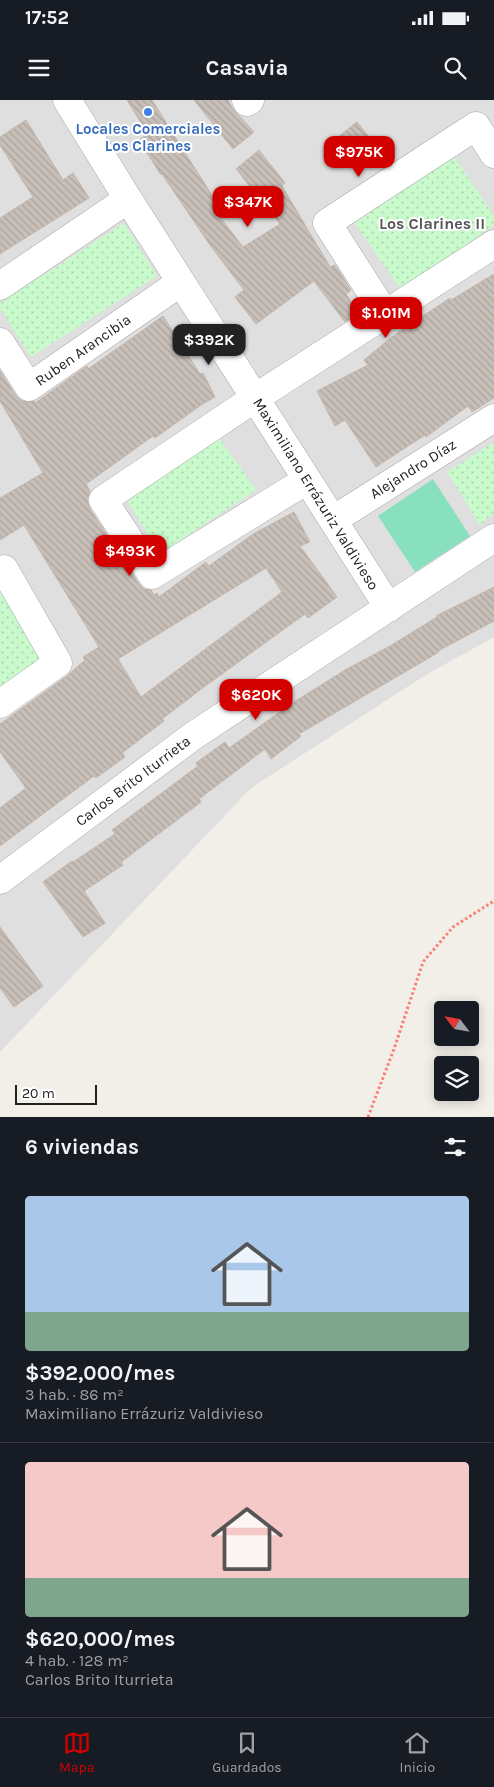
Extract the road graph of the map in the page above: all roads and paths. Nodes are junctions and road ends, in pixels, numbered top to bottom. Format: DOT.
graph roads {
  1 [pos="67,100"];
  2 [pos="246,100"];
  3 [pos="250,100"];
  4 [pos="494,154"];
  5 [pos="128,199"];
  6 [pos="494,244"];
  7 [pos="181,282"];
  8 [pos="0,286"];
  9 [pos="386,314"];
  10 [pos="0,342"];
  11 [pos="255,398"];
  12 [pos="494,418"];
  13 [pos="307,480"];
  14 [pos="333,520"];
  15 [pos="494,538"];
  16 [pos="0,572"];
  17 [pos="389,608"];
  18 [pos="0,704"];
  19 [pos="0,880"];
  20 [pos="494,901"];
  21 [pos="368,1117"];
  1 -- 5 [label="street, Maximiliano Errázuriz Valdivieso"];
  2 -- 3 [label="street"];
  4 -- 9 [label="street"];
  5 -- 7 [label="street, Maximiliano Errázuriz Valdivieso"];
  5 -- 8 [label="street"];
  6 -- 9 [label="street"];
  7 -- 10 [label="street, Ruben Arancibia"];
  7 -- 11 [label="street, Maximiliano Errázuriz Valdivieso"];
  9 -- 11 [label="street"];
  11 -- 13 [label="street, Maximiliano Errázuriz Valdivieso"];
  11 -- 13 [label="street"];
  12 -- 14 [label="street, Alejandro Díaz"];
  13 -- 14 [label="street, Maximiliano Errázuriz Valdivieso"];
  14 -- 17 [label="street, Maximiliano Errázuriz Valdivieso"];
  15 -- 17 [label="street, Carlos Brito Iturrieta"];
  16 -- 18 [label="street"];
  17 -- 19 [label="street, Carlos Brito Iturrieta"];
  20 -- 21 [label="path"];
}
